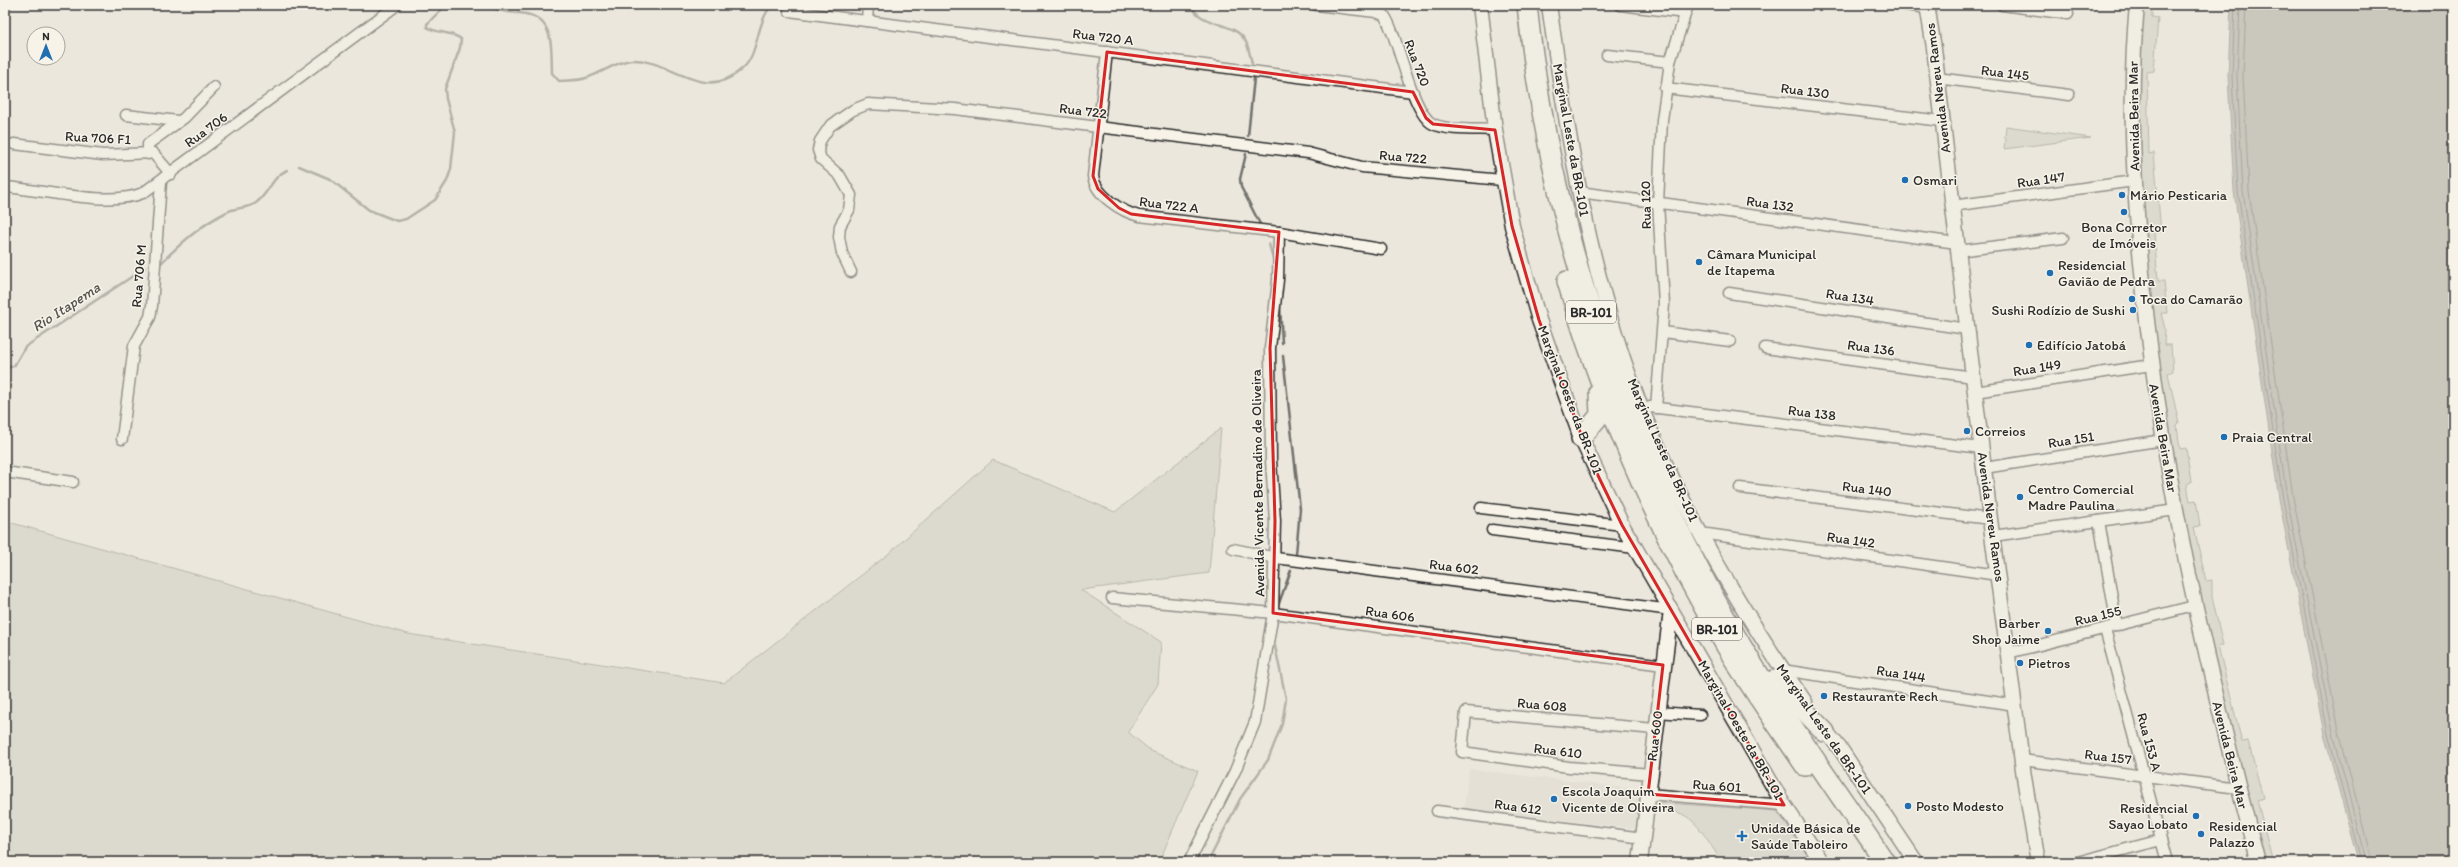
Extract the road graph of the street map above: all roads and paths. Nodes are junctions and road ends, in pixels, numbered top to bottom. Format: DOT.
graph roads {
  1 [pos="397,5"];
  2 [pos="868,5"];
  3 [pos="1316,5"];
  4 [pos="1480,5"];
  5 [pos="1514,5"];
  6 [pos="1527,5"];
  7 [pos="1549,5"];
  8 [pos="1620,5"];
  9 [pos="1905,5"];
  10 [pos="2002,5"];
  11 [pos="2137,5"];
  12 [pos="1928,6"];
  13 [pos="1687,9"];
  14 [pos="789,11"];
  15 [pos="2068,14"];
  16 [pos="867,21"];
  17 [pos="1107,52"];
  18 [pos="1607,55"];
  19 [pos="1670,62"];
  20 [pos="1937,78"];
  21 [pos="214,87"];
  22 [pos="1665,88"];
  23 [pos="1413,92"];
  24 [pos="2069,95"];
  25 [pos="126,115"];
  26 [pos="1942,121"];
  27 [pos="178,122"];
  28 [pos="1098,126"];
  29 [pos="1495,130"];
  30 [pos="14,144"];
  31 [pos="148,154"];
  32 [pos="171,174"];
  33 [pos="1502,180"];
  34 [pos="2134,181"];
  35 [pos="161,182"];
  36 [pos="5,187"];
  37 [pos="1579,192"];
  38 [pos="1658,203"];
  39 [pos="1952,206"];
  40 [pos="1279,232"];
  41 [pos="2063,238"];
  42 [pos="1957,247"];
  43 [pos="1381,249"];
  44 [pos="851,272"];
  45 [pos="1729,292"];
  46 [pos="1967,330"];
  47 [pos="1663,332"];
  48 [pos="1730,342"];
  49 [pos="1765,348"];
  50 [pos="2151,365"];
  51 [pos="1598,376"];
  52 [pos="1973,377"];
  53 [pos="1975,392"];
  54 [pos="1640,406"];
  55 [pos="1656,408"];
  56 [pos="1581,438"];
  57 [pos="122,439"];
  58 [pos="2163,440"];
  59 [pos="1981,448"];
  60 [pos="1984,468"];
  61 [pos="5,472"];
  62 [pos="73,482"];
  63 [pos="1740,488"];
  64 [pos="1481,508"];
  65 [pos="2176,510"];
  66 [pos="1990,519"];
  67 [pos="2099,521"];
  68 [pos="1622,525"];
  69 [pos="1492,530"];
  70 [pos="1700,533"];
  71 [pos="1992,536"];
  72 [pos="1635,548"];
  73 [pos="1233,549"];
  74 [pos="1276,558"];
  75 [pos="1998,575"];
  76 [pos="1112,598"];
  77 [pos="1716,599"];
  78 [pos="2194,606"];
  79 [pos="1671,610"];
  80 [pos="1273,613"];
  81 [pos="2117,626"];
  82 [pos="2105,629"];
  83 [pos="2008,653"];
  84 [pos="1663,665"];
  85 [pos="1782,670"];
  86 [pos="2015,705"];
  87 [pos="1657,712"];
  88 [pos="1700,715"];
  89 [pos="1655,729"];
  90 [pos="1825,732"];
  91 [pos="1462,752"];
  92 [pos="2022,760"];
  93 [pos="1650,774"];
  94 [pos="2144,775"];
  95 [pos="2238,788"];
  96 [pos="1648,794"];
  97 [pos="1784,805"];
  98 [pos="1437,811"];
  99 [pos="1643,838"];
  100 [pos="2161,840"];
  101 [pos="1189,862"];
  102 [pos="1640,862"];
  103 [pos="1822,862"];
  104 [pos="1870,862"];
  105 [pos="1885,862"];
  106 [pos="1916,862"];
  107 [pos="2038,862"];
  108 [pos="2077,862"];
  109 [pos="2167,862"];
  110 [pos="2258,862"];
  1 -- 32 [label="street, Rua 706"];
  2 -- 16 [label="street"];
  3 -- 23 [label="street, Rua 720"];
  4 -- 29 [label="main road, Marginal Oeste da BR-101"];
  5 -- 51 [label="highway, BR-101"];
  6 -- 77 [label="highway, BR-101"];
  7 -- 37 [label="main road, Marginal Leste da BR-101"];
  8 -- 13 [label="street"];
  9 -- 12 [label="street"];
  10 -- 15 [label="street"];
  11 -- 34 [label="main road, Avenida Beira Mar"];
  12 -- 20 [label="main road, Avenida Nereu Ramos"];
  13 -- 19 [label="street, Rua 120"];
  14 -- 16 [label="street, Rua 720 A"];
  16 -- 17 [label="street, Rua 720 A"];
  17 -- 23 [label="street, Rua 720 A"];
  17 -- 28 [label="street, Rua 722 A"];
  18 -- 19 [label="street"];
  19 -- 22 [label="street, Rua 120"];
  20 -- 24 [label="street, Rua 145"];
  20 -- 26 [label="main road, Avenida Nereu Ramos"];
  21 -- 27 [label="street"];
  22 -- 26 [label="street, Rua 130"];
  22 -- 38 [label="street, Rua 120"];
  23 -- 29 [label="street, Rua 720"];
  25 -- 27 [label="street"];
  26 -- 39 [label="main road, Avenida Nereu Ramos"];
  27 -- 31 [label="street"];
  28 -- 33 [label="street, Rua 722"];
  28 -- 40 [label="street, Rua 722 A"];
  28 -- 44 [label="street, Rua 722"];
  29 -- 33 [label="main road, Marginal Oeste da BR-101"];
  30 -- 31 [label="street, Rua 706 F1"];
  31 -- 32 [label="street, Rua 706 F1"];
  32 -- 35 [label="street, Rua 706"];
  33 -- 56 [label="main road, Marginal Oeste da BR-101"];
  34 -- 39 [label="street, Rua 147"];
  34 -- 50 [label="main road, Avenida Beira Mar"];
  35 -- 36 [label="street, Rua 706"];
  35 -- 57 [label="street, Rua 706 M"];
  37 -- 38 [label="street, Rua 132"];
  37 -- 54 [label="main road, Marginal Leste da BR-101"];
  38 -- 42 [label="street, Rua 132"];
  38 -- 47 [label="street, Rua 120"];
  39 -- 42 [label="main road, Avenida Nereu Ramos"];
  40 -- 43 [label="street, Rua 722 A"];
  40 -- 74 [label="street, Avenida Vicente Bernadino de Oliveira"];
  41 -- 42 [label="street, Rua 132"];
  42 -- 46 [label="main road, Avenida Nereu Ramos"];
  45 -- 46 [label="street, Rua 134"];
  46 -- 52 [label="main road, Avenida Nereu Ramos"];
  47 -- 48 [label="street"];
  47 -- 55 [label="street, Rua 120"];
  49 -- 52 [label="street, Rua 136"];
  50 -- 53 [label="street, Rua 149"];
  50 -- 58 [label="main road, Avenida Beira Mar"];
  51 -- 56 [label="highway"];
  51 -- 104 [label="highway, BR-101"];
  52 -- 53 [label="main road, Avenida Nereu Ramos"];
  53 -- 59 [label="main road, Avenida Nereu Ramos"];
  54 -- 55 [label="street, Rua 138"];
  54 -- 70 [label="main road, Marginal Leste da BR-101"];
  55 -- 59 [label="street, Rua 138"];
  56 -- 68 [label="main road, Marginal Oeste da BR-101"];
  58 -- 60 [label="street, Rua 151"];
  58 -- 65 [label="main road, Avenida Beira Mar"];
  59 -- 60 [label="main road, Avenida Nereu Ramos"];
  60 -- 66 [label="main road, Avenida Nereu Ramos"];
  61 -- 62 [label="street"];
  63 -- 66 [label="street, Rua 140"];
  64 -- 68 [label="street"];
  65 -- 67 [label="street"];
  65 -- 78 [label="main road, Avenida Beira Mar"];
  66 -- 71 [label="main road, Avenida Nereu Ramos"];
  67 -- 71 [label="street"];
  67 -- 81 [label="street"];
  68 -- 72 [label="main road, Marginal Oeste da BR-101"];
  69 -- 72 [label="street"];
  70 -- 75 [label="street, Rua 142"];
  70 -- 85 [label="main road, Marginal Leste da BR-101"];
  71 -- 75 [label="main road, Avenida Nereu Ramos"];
  72 -- 79 [label="main road, Marginal Oeste da BR-101"];
  73 -- 74 [label="street, Rua 602"];
  74 -- 79 [label="street, Rua 602"];
  74 -- 80 [label="street, Avenida Vicente Bernadino de Oliveira"];
  75 -- 83 [label="main road, Avenida Nereu Ramos"];
  76 -- 80 [label="street, Rua 606"];
  77 -- 90 [label="highway"];
  77 -- 105 [label="highway, BR-101"];
  78 -- 81 [label="street, Rua 155"];
  78 -- 95 [label="main road, Avenida Beira Mar"];
  79 -- 84 [label="main road, Rua 600"];
  79 -- 97 [label="main road, Marginal Oeste da BR-101"];
  80 -- 84 [label="street, Rua 606"];
  80 -- 101 [label="street, Avenida Vicente Bernadino de Oliveira"];
  81 -- 82 [label="street, Rua 155"];
  82 -- 83 [label="street, Rua 155"];
  82 -- 94 [label="street, Rua 153 A"];
  83 -- 86 [label="main road, Avenida Nereu Ramos"];
  84 -- 87 [label="main road, Rua 600"];
  85 -- 86 [label="street, Rua 144"];
  85 -- 90 [label="main road, Marginal Leste da BR-101"];
  86 -- 92 [label="main road, Avenida Nereu Ramos"];
  87 -- 88 [label="street"];
  87 -- 89 [label="main road, Rua 600"];
  89 -- 91 [label="street, Rua 608"];
  89 -- 93 [label="main road, Rua 600"];
  90 -- 106 [label="main road, Marginal Leste da BR-101"];
  91 -- 93 [label="street, Rua 610"];
  92 -- 94 [label="street, Rua 157"];
  92 -- 107 [label="main road, Avenida Nereu Ramos"];
  93 -- 96 [label="main road, Rua 600"];
  94 -- 95 [label="street, Rua 157"];
  94 -- 100 [label="street, Rua 153 A"];
  95 -- 110 [label="main road, Avenida Beira Mar"];
  96 -- 97 [label="street, Rua 601"];
  96 -- 99 [label="main road, Rua 600"];
  97 -- 103 [label="main road, Marginal Oeste da BR-101"];
  98 -- 99 [label="street, Rua 612"];
  99 -- 102 [label="main road, Rua 600"];
  100 -- 108 [label="street"];
  100 -- 109 [label="street, Rua 153 A"];
}
